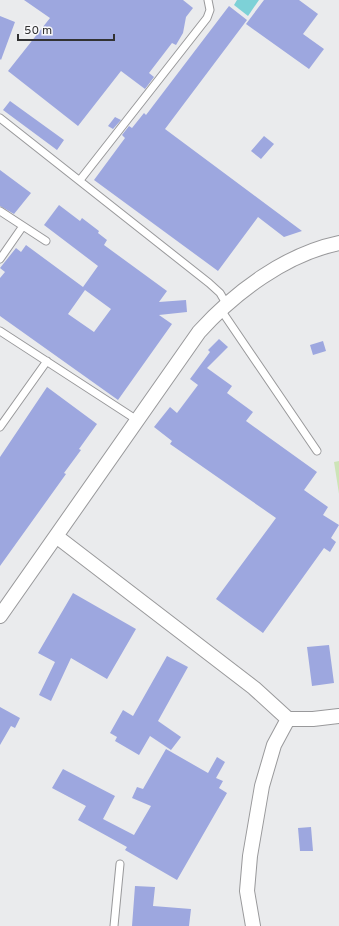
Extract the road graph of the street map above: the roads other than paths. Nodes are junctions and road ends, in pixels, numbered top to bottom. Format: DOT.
graph roads {
  1 [pos="208,0"];
  2 [pos="0,118"];
  3 [pos="80,180"];
  4 [pos="0,211"];
  5 [pos="23,226"];
  6 [pos="46,241"];
  7 [pos="339,243"];
  8 [pos="0,258"];
  9 [pos="224,307"];
  10 [pos="0,331"];
  11 [pos="47,361"];
  12 [pos="137,420"];
  13 [pos="0,427"];
  14 [pos="317,451"];
  15 [pos="56,536"];
  16 [pos="0,616"];
  17 [pos="339,716"];
  18 [pos="288,719"];
  19 [pos="120,864"];
  20 [pos="114,926"];
  21 [pos="253,926"];
  1 -- 3 [label="lane"];
  2 -- 3 [label="lane"];
  3 -- 9 [label="lane"];
  4 -- 5 [label="lane"];
  5 -- 6 [label="lane"];
  5 -- 8 [label="lane"];
  7 -- 9 [label="street"];
  9 -- 12 [label="street"];
  9 -- 14 [label="lane"];
  10 -- 11 [label="lane"];
  11 -- 12 [label="lane"];
  11 -- 13 [label="lane"];
  12 -- 15 [label="street"];
  15 -- 16 [label="street"];
  15 -- 18 [label="street"];
  17 -- 18 [label="street"];
  18 -- 21 [label="street"];
  19 -- 20 [label="lane"];
}
